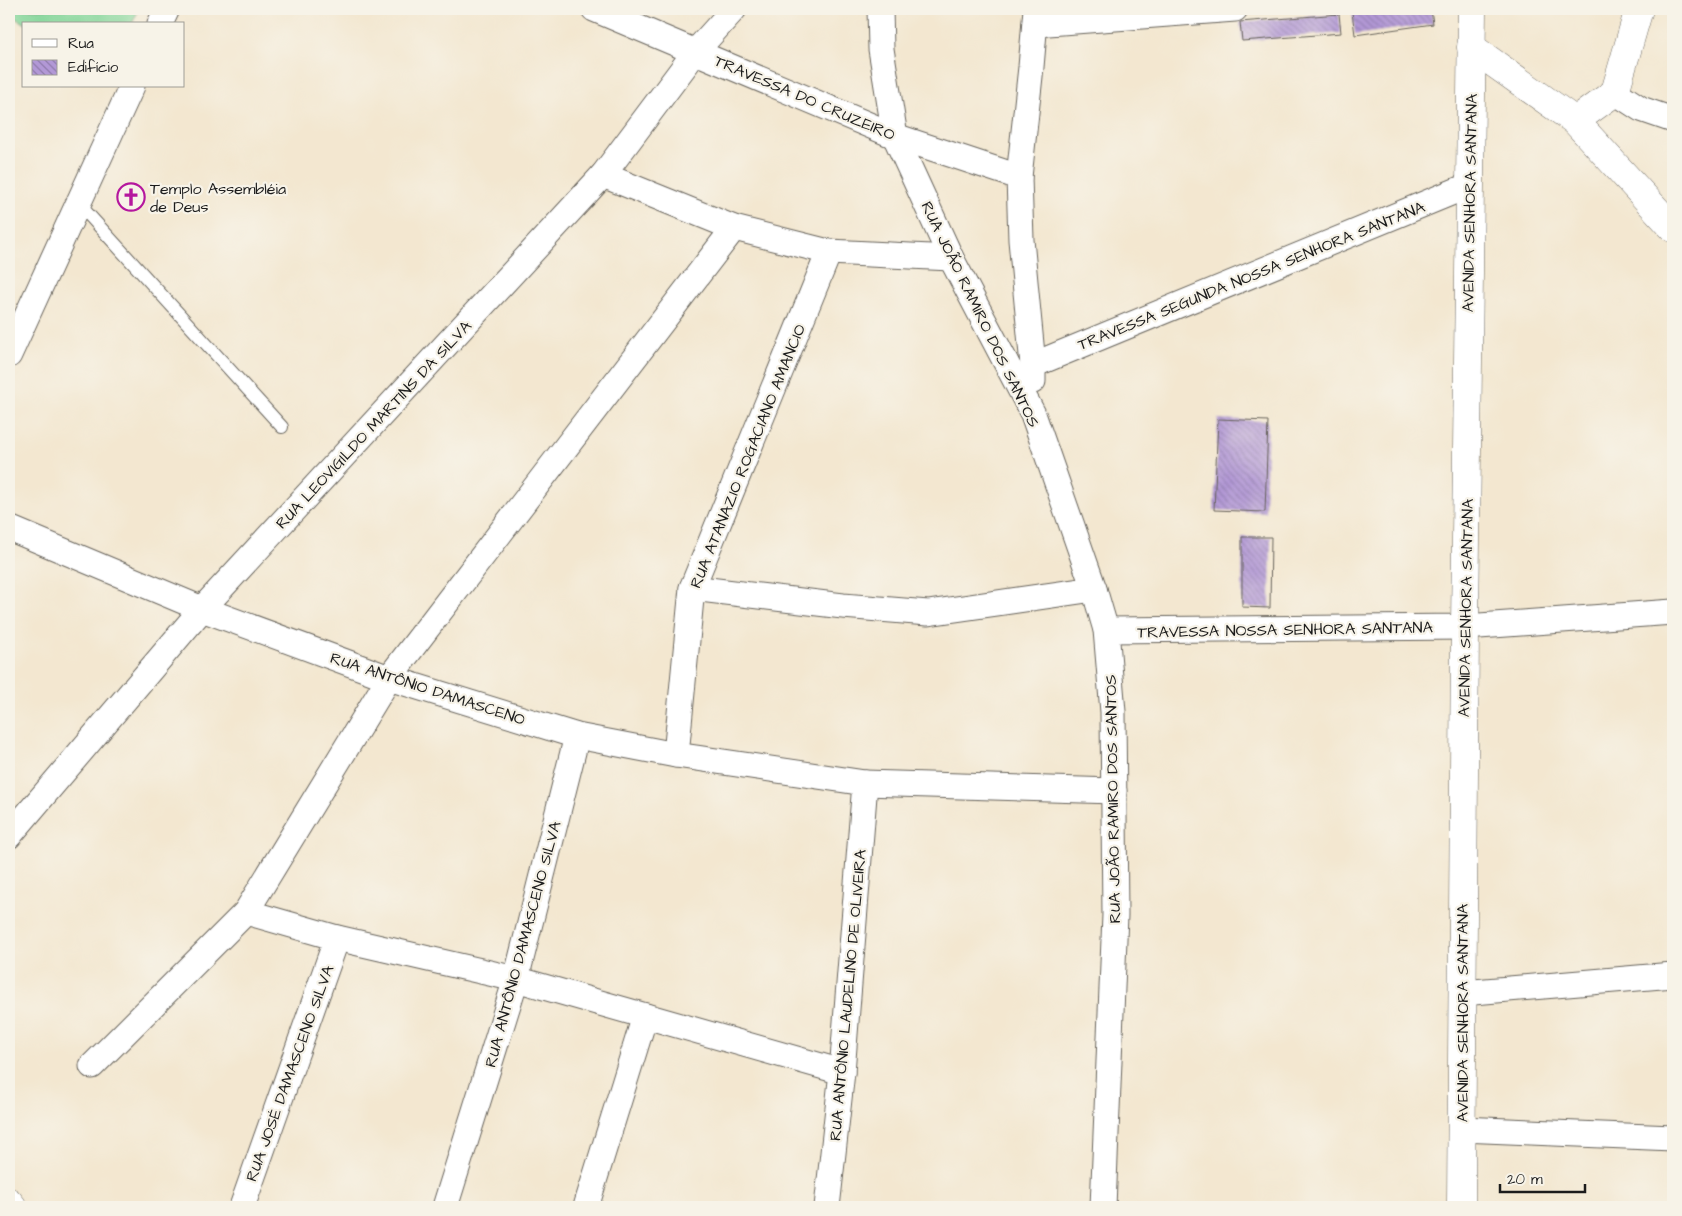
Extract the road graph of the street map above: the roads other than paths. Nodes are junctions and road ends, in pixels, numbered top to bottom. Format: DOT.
graph roads {
  1 [pos="167,9"];
  2 [pos="594,9"];
  3 [pos="734,9"];
  4 [pos="880,9"];
  5 [pos="1228,9"];
  6 [pos="1472,9"];
  7 [pos="1639,9"];
  8 [pos="1035,16"];
  9 [pos="161,22"];
  10 [pos="1471,47"];
  11 [pos="696,51"];
  12 [pos="131,88"];
  13 [pos="1615,92"];
  14 [pos="1673,120"];
  15 [pos="1575,121"];
  16 [pos="895,136"];
  17 [pos="603,175"];
  18 [pos="1019,178"];
  19 [pos="1470,185"];
  20 [pos="78,203"];
  21 [pos="734,228"];
  22 [pos="1673,228"];
  23 [pos="829,252"];
  24 [pos="951,258"];
  25 [pos="9,355"];
  26 [pos="1033,365"];
  27 [pos="1033,414"];
  28 [pos="282,427"];
  29 [pos="9,528"];
  30 [pos="692,588"];
  31 [pos="1094,589"];
  32 [pos="202,609"];
  33 [pos="1673,612"];
  34 [pos="1465,627"];
  35 [pos="1106,630"];
  36 [pos="389,678"];
  37 [pos="576,736"];
  38 [pos="676,755"];
  39 [pos="864,783"];
  40 [pos="1114,791"];
  41 [pos="9,836"];
  42 [pos="246,912"];
  43 [pos="337,938"];
  44 [pos="1673,975"];
  45 [pos="516,979"];
  46 [pos="1462,993"];
  47 [pos="645,1016"];
  48 [pos="92,1066"];
  49 [pos="842,1072"];
  50 [pos="1461,1129"];
  51 [pos="1673,1138"];
  52 [pos="9,1202"];
  53 [pos="13,1207"];
  54 [pos="242,1207"];
  55 [pos="445,1207"];
  56 [pos="586,1207"];
  57 [pos="828,1207"];
  58 [pos="1103,1207"];
  59 [pos="1461,1207"];
  1 -- 9 [label="street"];
  2 -- 11 [label="street, TRAVESSA DO CRUZEIRO"];
  3 -- 11 [label="street, RUA LEOVIGILDO MARTINS DA SILVA"];
  4 -- 16 [label="street, RUA JOÃO RAMIRO DOS SANTOS"];
  5 -- 8 [label="street"];
  6 -- 10 [label="street, AVENIDA SENHORA SANTANA"];
  7 -- 13 [label="street"];
  8 -- 18 [label="street"];
  10 -- 15 [label="street"];
  10 -- 19 [label="street, AVENIDA SENHORA SANTANA"];
  11 -- 16 [label="street, TRAVESSA DO CRUZEIRO"];
  11 -- 17 [label="street, RUA LEOVIGILDO MARTINS DA SILVA"];
  12 -- 20 [label="street"];
  13 -- 14 [label="street"];
  13 -- 15 [label="street"];
  15 -- 22 [label="street"];
  16 -- 18 [label="street, TRAVESSA DO CRUZEIRO"];
  16 -- 24 [label="street, RUA JOÃO RAMIRO DOS SANTOS"];
  17 -- 21 [label="street"];
  17 -- 32 [label="street, RUA LEOVIGILDO MARTINS DA SILVA"];
  18 -- 26 [label="street"];
  19 -- 26 [label="street, TRAVESSA SEGUNDA NOSSA SENHORA SANTANA"];
  19 -- 34 [label="street, AVENIDA SENHORA SANTANA"];
  20 -- 25 [label="street"];
  20 -- 28 [label="lane"];
  21 -- 23 [label="street"];
  21 -- 36 [label="street"];
  23 -- 24 [label="street"];
  23 -- 30 [label="street, RUA ATANAZIO ROGACIANO AMANCIO"];
  24 -- 27 [label="street, RUA JOÃO RAMIRO DOS SANTOS"];
  26 -- 27 [label="street"];
  27 -- 31 [label="street, RUA JOÃO RAMIRO DOS SANTOS"];
  29 -- 32 [label="street, RUA ANTÔNIO DAMASCENO"];
  30 -- 31 [label="street"];
  30 -- 38 [label="street, RUA ATANAZIO ROGACIANO AMANCIO"];
  31 -- 35 [label="street, RUA JOÃO RAMIRO DOS SANTOS"];
  32 -- 36 [label="street, RUA ANTÔNIO DAMASCENO"];
  32 -- 41 [label="street, RUA LEOVIGILDO MARTINS DA SILVA"];
  33 -- 34 [label="street, TRAVESSA NOSSA SENHORA SANTANA"];
  34 -- 35 [label="street, TRAVESSA NOSSA SENHORA SANTANA"];
  34 -- 46 [label="street, AVENIDA SENHORA SANTANA"];
  35 -- 40 [label="street, RUA JOÃO RAMIRO DOS SANTOS"];
  36 -- 37 [label="street, RUA ANTÔNIO DAMASCENO"];
  36 -- 42 [label="street"];
  37 -- 38 [label="street, RUA ANTÔNIO DAMASCENO"];
  37 -- 45 [label="street, RUA ANTÔNIO DAMASCENO SILVA"];
  38 -- 39 [label="street, RUA ANTÔNIO DAMASCENO"];
  39 -- 40 [label="street, RUA ANTÔNIO DAMASCENO"];
  39 -- 49 [label="street, RUA ANTÔNIO LAUDELINO DE OLIVEIRA"];
  40 -- 58 [label="street, RUA JOÃO RAMIRO DOS SANTOS"];
  42 -- 43 [label="street"];
  42 -- 48 [label="street"];
  43 -- 45 [label="street"];
  43 -- 54 [label="street, RUA JOSÉ DAMASCENO SILVA"];
  44 -- 46 [label="street"];
  45 -- 47 [label="street"];
  45 -- 55 [label="street, RUA ANTÔNIO DAMASCENO SILVA"];
  46 -- 50 [label="street, AVENIDA SENHORA SANTANA"];
  47 -- 49 [label="street"];
  47 -- 56 [label="street"];
  49 -- 57 [label="street, RUA ANTÔNIO LAUDELINO DE OLIVEIRA"];
  50 -- 51 [label="street"];
  50 -- 59 [label="street, AVENIDA SENHORA SANTANA"];
  52 -- 53 [label="street"];
}
